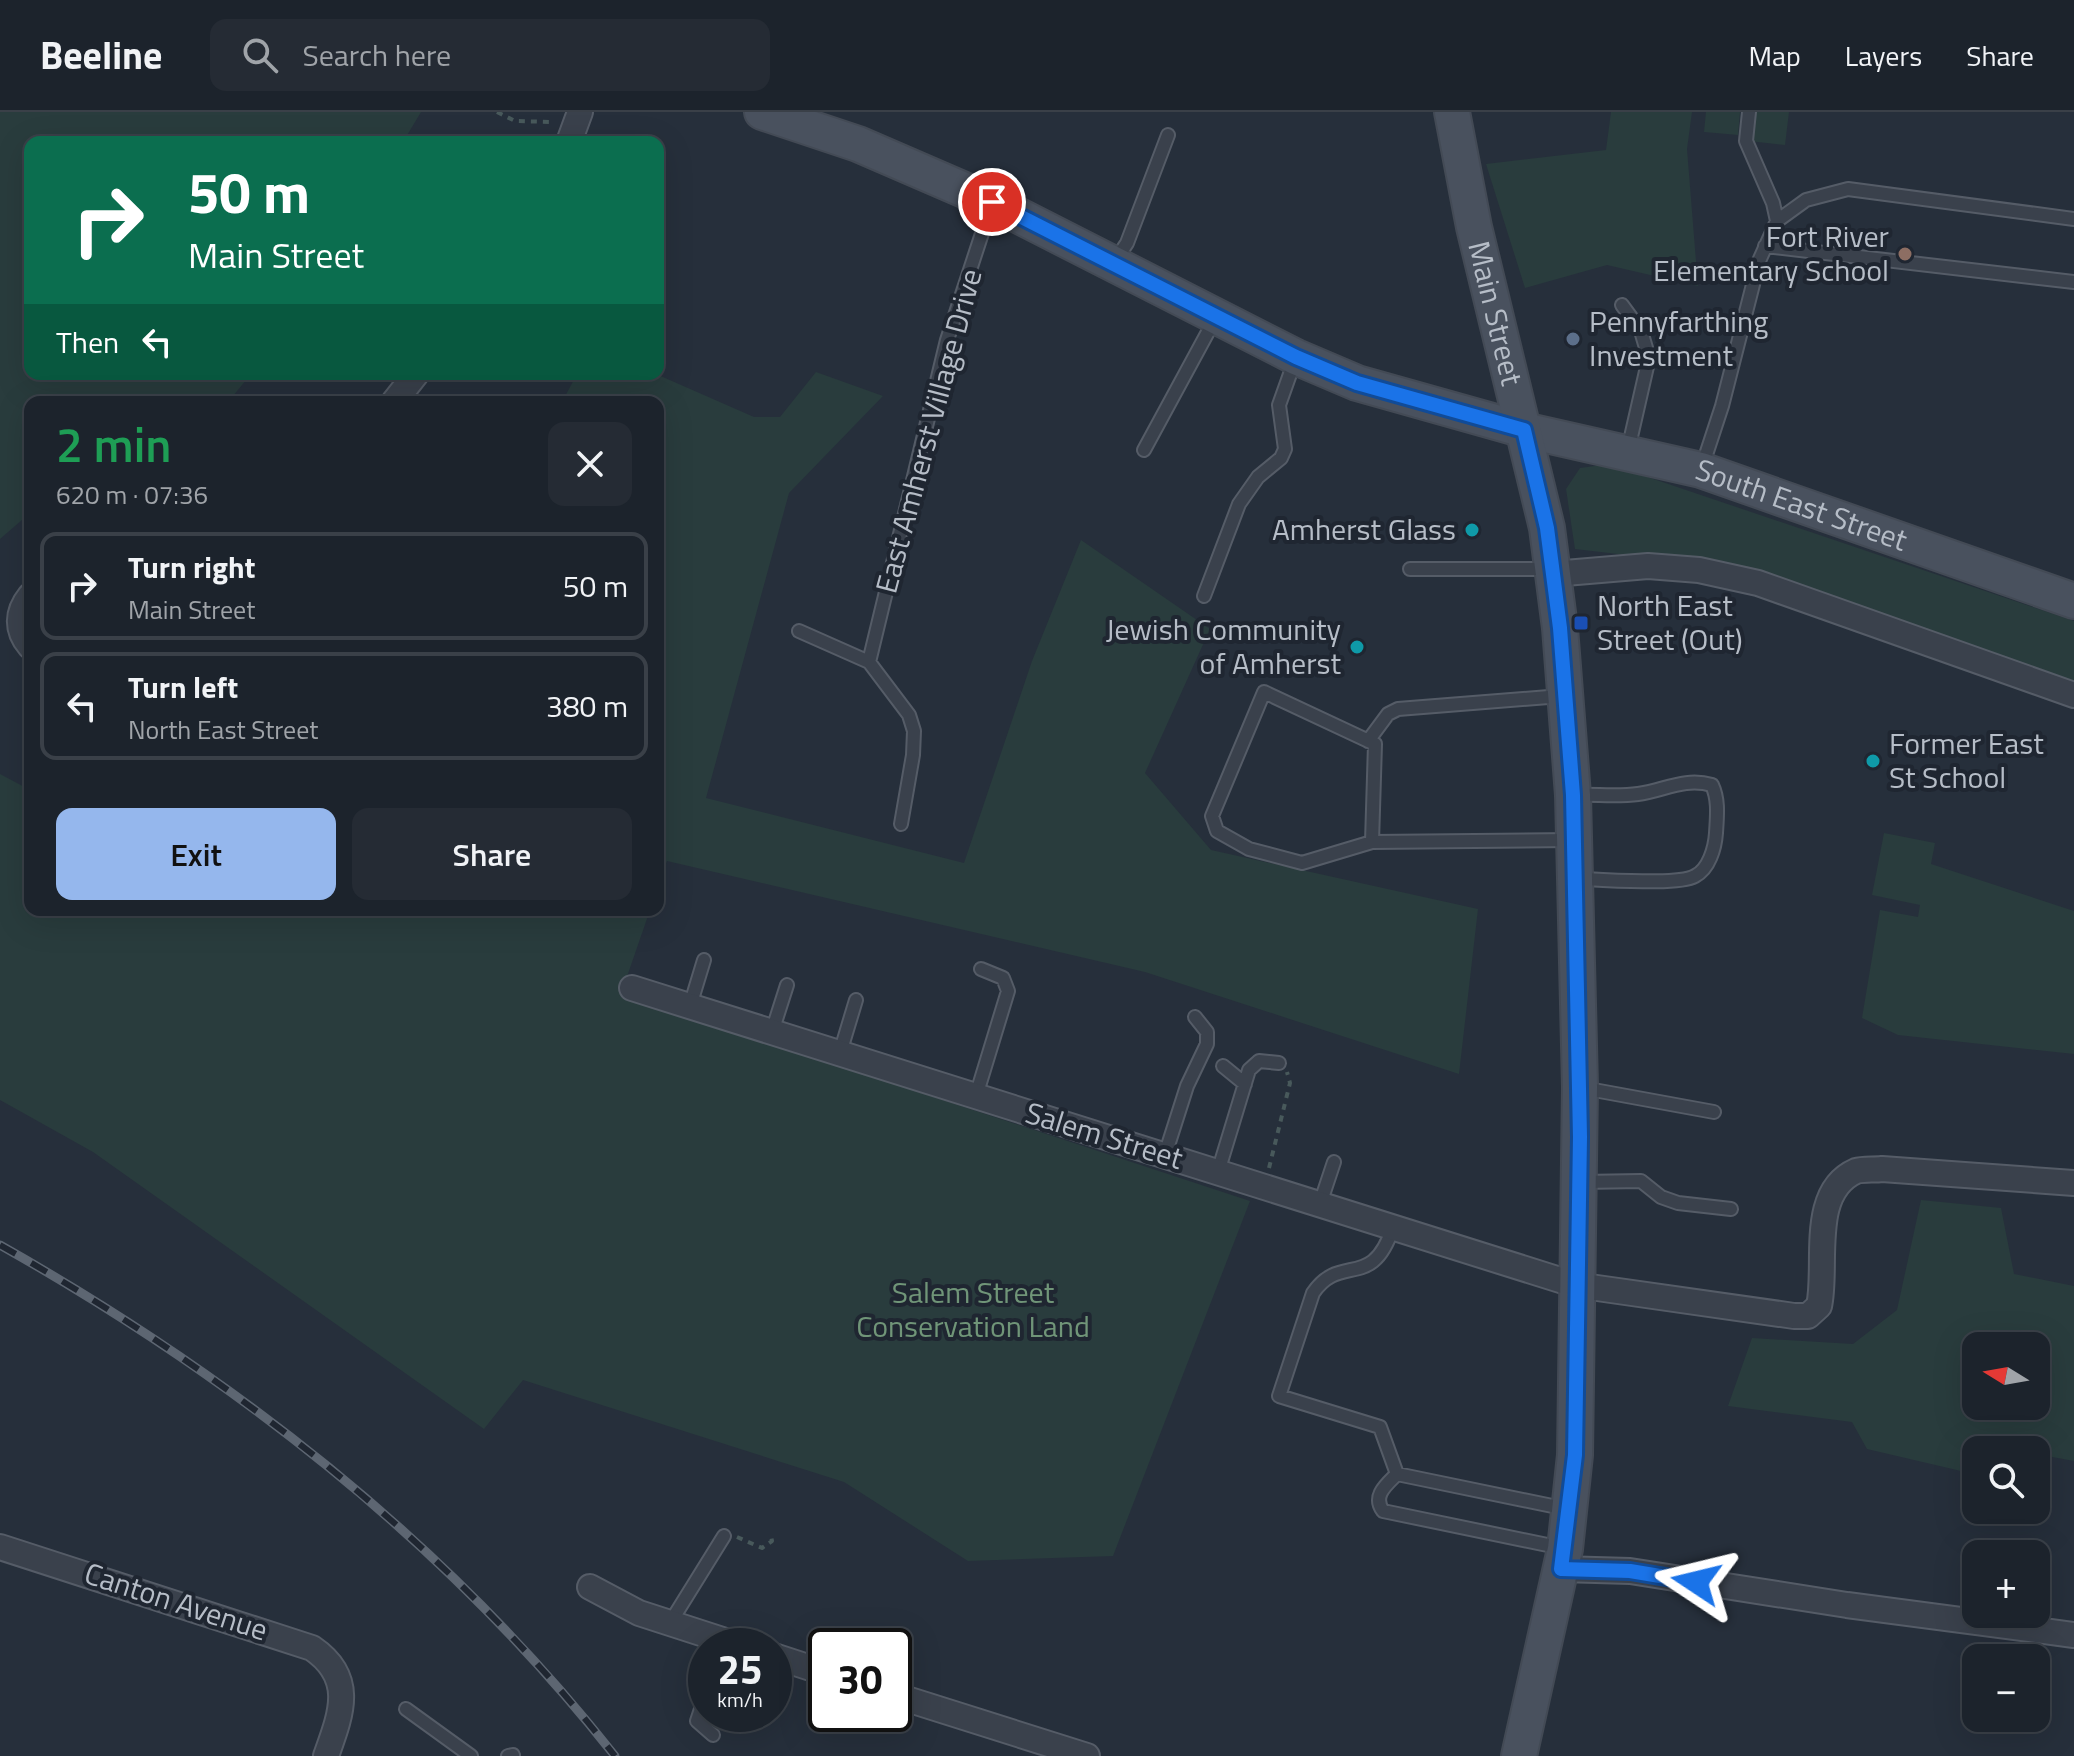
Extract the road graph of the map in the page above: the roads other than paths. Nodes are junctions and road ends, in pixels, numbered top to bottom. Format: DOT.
graph roads {
  1 [pos="762,112"];
  2 [pos="1452,112"];
  3 [pos="1749,112"];
  4 [pos="1168,135"];
  5 [pos="992,202"];
  6 [pos="2074,219"];
  7 [pos="1777,221"];
  8 [pos="1765,246"];
  9 [pos="1114,263"];
  10 [pos="2074,282"];
  11 [pos="1622,305"];
  12 [pos="1216,316"];
  13 [pos="1296,357"];
  14 [pos="411,380"];
  15 [pos="399,396"];
  16 [pos="1524,430"];
  17 [pos="1144,450"];
  18 [pos="1627,453"];
  19 [pos="1701,470"];
  20 [pos="1410,569"];
  21 [pos="1552,571"];
  22 [pos="1204,596"];
  23 [pos="2074,601"];
  24 [pos="24,605"];
  25 [pos="799,631"];
  26 [pos="24,633"];
  27 [pos="869,662"];
  28 [pos="2074,695"];
  29 [pos="1566,696"];
  30 [pos="1368,741"];
  31 [pos="1573,795"];
  32 [pos="901,824"];
  33 [pos="1572,840"];
  34 [pos="1372,842"];
  35 [pos="1574,879"];
  36 [pos="704,960"];
  37 [pos="981,969"];
  38 [pos="787,985"];
  39 [pos="632,988"];
  40 [pos="856,1000"];
  41 [pos="690,1006"];
  42 [pos="1195,1017"];
  43 [pos="772,1032"];
  44 [pos="840,1053"];
  45 [pos="1279,1063"];
  46 [pos="1223,1066"];
  47 [pos="1245,1084"];
  48 [pos="1580,1087"];
  49 [pos="976,1096"];
  50 [pos="1714,1112"];
  51 [pos="1165,1155"];
  52 [pos="1334,1162"];
  53 [pos="1218,1172"];
  54 [pos="1579,1182"];
  55 [pos="2074,1183"];
  56 [pos="1320,1204"];
  57 [pos="1731,1209"];
  58 [pos="1393,1227"];
  59 [pos="1576,1285"];
  60 [pos="1397,1474"];
  61 [pos="1570,1509"];
  62 [pos="724,1536"];
  63 [pos="0,1547"];
  64 [pos="1563,1559"];
  65 [pos="590,1587"];
  66 [pos="670,1623"];
  67 [pos="688,1629"];
  68 [pos="2074,1635"];
  69 [pos="912,1701"];
  70 [pos="406,1709"];
  71 [pos="710,1732"];
  72 [pos="713,1735"];
  73 [pos="326,1756"];
  74 [pos="471,1756"];
  75 [pos="1087,1756"];
  76 [pos="1519,1756"];
  1 -- 5 [label="main road, South East Street"];
  2 -- 16 [label="main road, Main Street"];
  3 -- 7 [label="lane"];
  4 -- 9 [label="lane"];
  5 -- 9 [label="main road, South East Street"];
  5 -- 27 [label="lane, East Amherst Village Drive"];
  6 -- 7 [label="lane"];
  7 -- 8 [label="lane"];
  8 -- 10 [label="lane"];
  8 -- 19 [label="lane"];
  9 -- 12 [label="main road, South East Street"];
  11 -- 18 [label="lane"];
  12 -- 13 [label="main road, South East Street"];
  12 -- 17 [label="lane"];
  13 -- 16 [label="main road, South East Street"];
  13 -- 22 [label="lane"];
  14 -- 15 [label="street"];
  16 -- 18 [label="main road, South East Street"];
  16 -- 21 [label="main road, Main Street"];
  18 -- 19 [label="main road, South East Street"];
  19 -- 23 [label="main road, South East Street"];
  20 -- 21 [label="lane"];
  21 -- 28 [label="street"];
  21 -- 29 [label="main road, Main Street"];
  24 -- 26 [label="street"];
  25 -- 27 [label="lane"];
  27 -- 32 [label="lane"];
  29 -- 30 [label="lane"];
  29 -- 31 [label="main road, Main Street"];
  30 -- 34 [label="lane"];
  30 -- 34 [label="lane"];
  31 -- 33 [label="main road, Main Street"];
  31 -- 35 [label="lane"];
  33 -- 34 [label="lane"];
  33 -- 35 [label="main road, Main Street"];
  35 -- 48 [label="main road, Main Street"];
  36 -- 41 [label="lane"];
  37 -- 49 [label="lane"];
  38 -- 43 [label="lane"];
  39 -- 41 [label="street, Salem Street"];
  40 -- 44 [label="lane"];
  41 -- 43 [label="street, Salem Street"];
  42 -- 51 [label="lane"];
  43 -- 44 [label="street, Salem Street"];
  44 -- 49 [label="street, Salem Street"];
  45 -- 47 [label="lane"];
  46 -- 47 [label="lane"];
  47 -- 53 [label="lane"];
  48 -- 50 [label="lane"];
  48 -- 54 [label="main road, Main Street"];
  49 -- 51 [label="street, Salem Street"];
  51 -- 53 [label="street, Salem Street"];
  52 -- 56 [label="lane"];
  53 -- 56 [label="street, Salem Street"];
  54 -- 57 [label="lane"];
  54 -- 59 [label="main road, Main Street"];
  55 -- 59 [label="street, Salem Street"];
  56 -- 58 [label="street, Salem Street"];
  58 -- 59 [label="street, Salem Street"];
  58 -- 60 [label="lane"];
  59 -- 61 [label="main road, Main Street"];
  60 -- 61 [label="lane"];
  60 -- 64 [label="lane"];
  61 -- 64 [label="main road, Main Street"];
  62 -- 66 [label="lane"];
  63 -- 73 [label="street, Canton Avenue"];
  64 -- 68 [label="street"];
  64 -- 76 [label="main road, Main Street"];
  65 -- 66 [label="street"];
  66 -- 67 [label="street"];
  69 -- 75 [label="street"];
  70 -- 74 [label="lane"];
  71 -- 72 [label="lane"];
}
